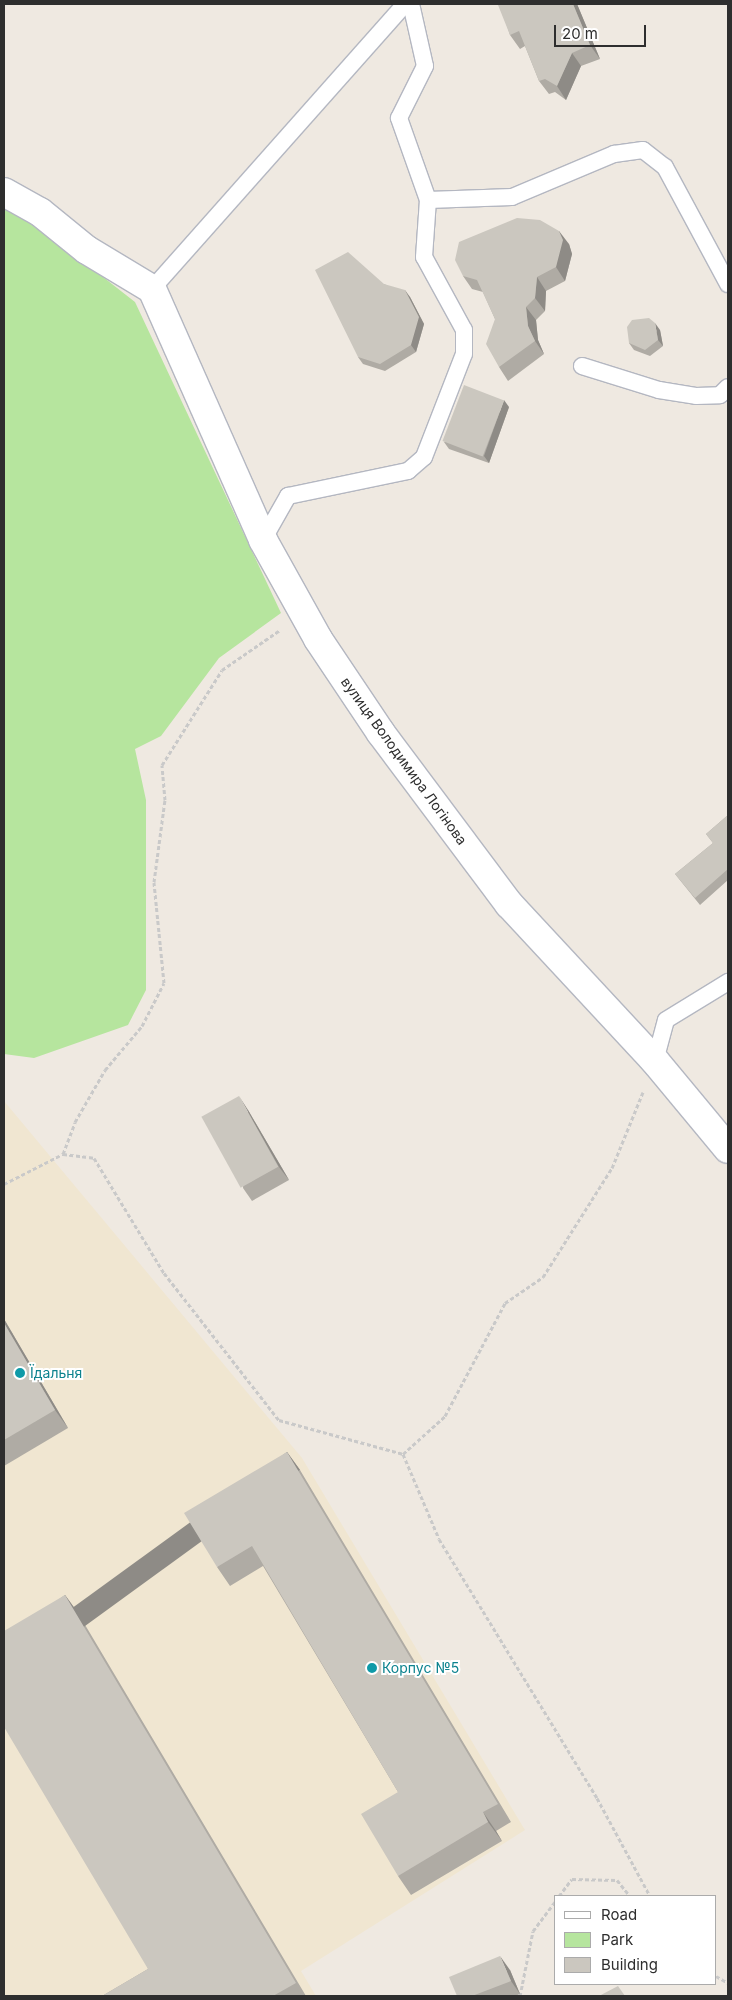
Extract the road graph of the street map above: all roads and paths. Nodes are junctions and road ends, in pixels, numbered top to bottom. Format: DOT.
graph roads {
  1 [pos="405,4"];
  2 [pos="411,4"];
  3 [pos="4,192"];
  4 [pos="428,200"];
  5 [pos="728,284"];
  6 [pos="152,289"];
  7 [pos="582,366"];
  8 [pos="728,387"];
  9 [pos="263,540"];
  10 [pos="303,613"];
  11 [pos="728,982"];
  12 [pos="655,1061"];
  13 [pos="728,1149"];
  14 [pos="63,1154"];
  15 [pos="4,1184"];
  16 [pos="403,1454"];
  17 [pos="560,1895"];
  18 [pos="629,1895"];
  19 [pos="649,1895"];
  20 [pos="554,1904"];
  21 [pos="717,1977"];
  22 [pos="728,1983"];
  23 [pos="520,1996"];
  1 -- 6 [label="lane"];
  2 -- 4 [label="lane"];
  3 -- 6 [label="street"];
  4 -- 5 [label="lane"];
  4 -- 9 [label="lane"];
  6 -- 9 [label="street, вулиця Володимира Логінова"];
  7 -- 8 [label="lane"];
  9 -- 10 [label="street, вулиця Володимира Логінова"];
  10 -- 12 [label="street, вулиця Володимира Логінова"];
  10 -- 14 [label="path"];
  11 -- 12 [label="lane"];
  12 -- 13 [label="street, вулиця Володимира Логінова"];
  12 -- 16 [label="path"];
  14 -- 15 [label="path"];
  14 -- 16 [label="path"];
  16 -- 19 [label="path"];
  17 -- 18 [label="path"];
  20 -- 23 [label="path"];
  21 -- 22 [label="path"];
}
